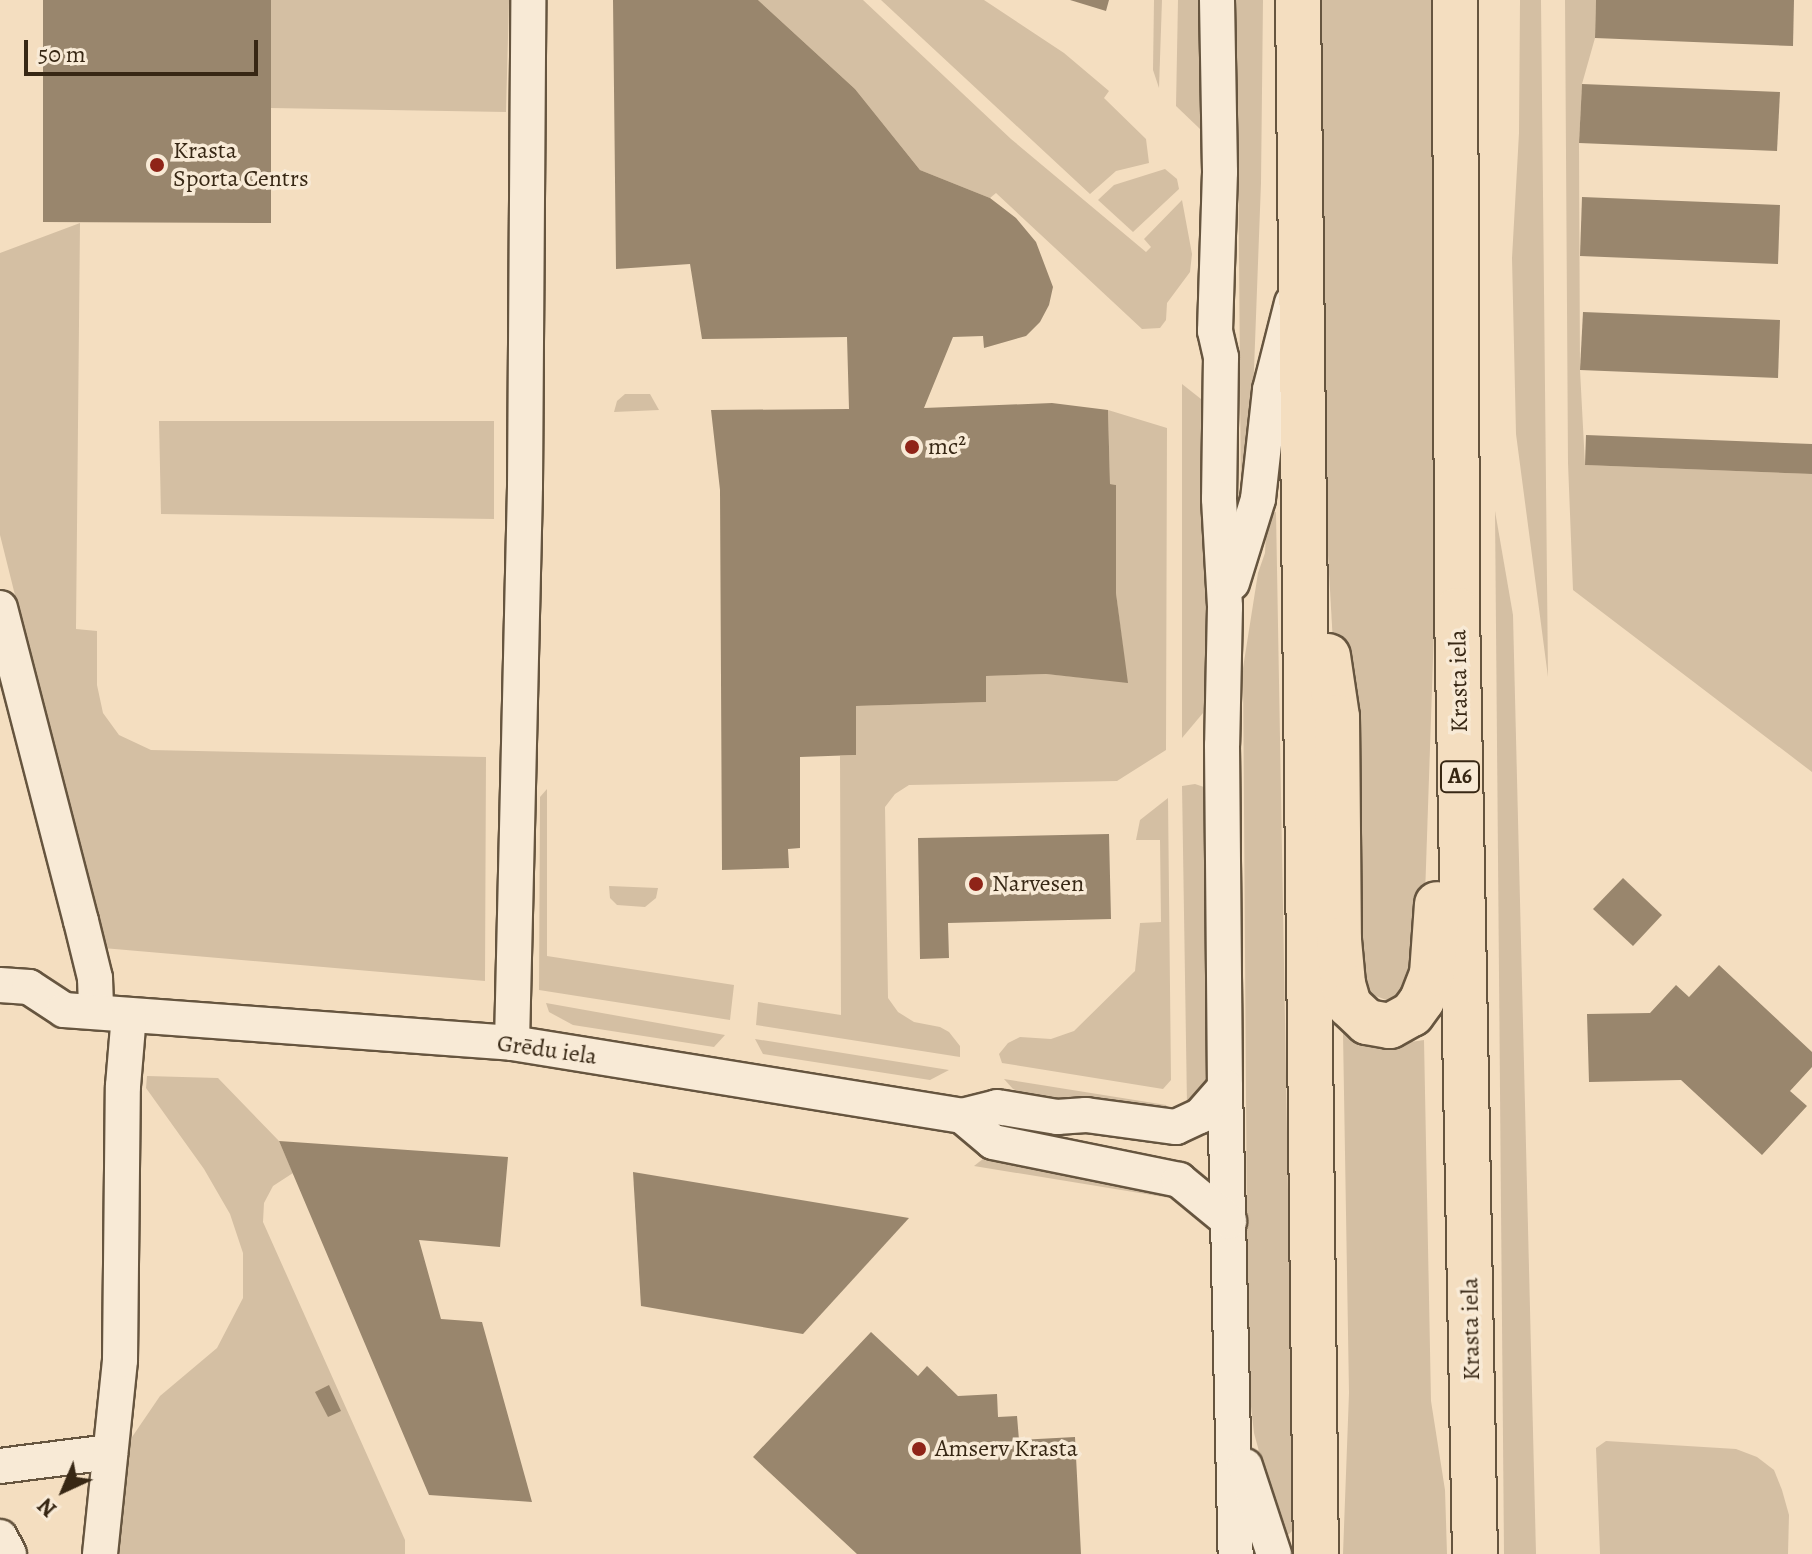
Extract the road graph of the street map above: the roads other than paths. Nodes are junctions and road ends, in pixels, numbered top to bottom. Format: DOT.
graph roads {
  1 [pos="528,0"];
  2 [pos="1217,0"];
  3 [pos="1298,0"];
  4 [pos="1455,0"];
  5 [pos="1300,272"];
  6 [pos="1304,545"];
  7 [pos="1225,607"];
  8 [pos="0,608"];
  9 [pos="1457,610"];
  10 [pos="0,985"];
  11 [pos="112,1014"];
  12 [pos="512,1043"];
  13 [pos="1225,1087"];
  14 [pos="962,1116"];
  15 [pos="1229,1221"];
  16 [pos="1236,1439"];
  17 [pos="110,1452"];
  18 [pos="0,1466"];
  19 [pos="0,1537"];
  20 [pos="9,1554"];
  21 [pos="100,1554"];
  22 [pos="1236,1554"];
  23 [pos="1274,1554"];
  24 [pos="1316,1554"];
  25 [pos="1475,1554"];
  1 -- 12 [label="street"];
  2 -- 7 [label="street"];
  3 -- 5 [label="highway"];
  4 -- 9 [label="highway, Krasta iela / A6"];
  5 -- 6 [label="highway"];
  5 -- 7 [label="street"];
  6 -- 9 [label="highway"];
  6 -- 24 [label="highway"];
  7 -- 13 [label="street"];
  8 -- 11 [label="street"];
  9 -- 25 [label="highway, Krasta iela / A6"];
  10 -- 11 [label="street, Grēdu iela"];
  11 -- 12 [label="street, Grēdu iela"];
  11 -- 17 [label="street"];
  12 -- 14 [label="street, Grēdu iela"];
  13 -- 14 [label="street, Grēdu iela"];
  13 -- 15 [label="street"];
  14 -- 15 [label="street"];
  15 -- 16 [label="street"];
  16 -- 22 [label="street"];
  16 -- 23 [label="street"];
  17 -- 18 [label="street"];
  17 -- 21 [label="street"];
  19 -- 20 [label="street"];
}
